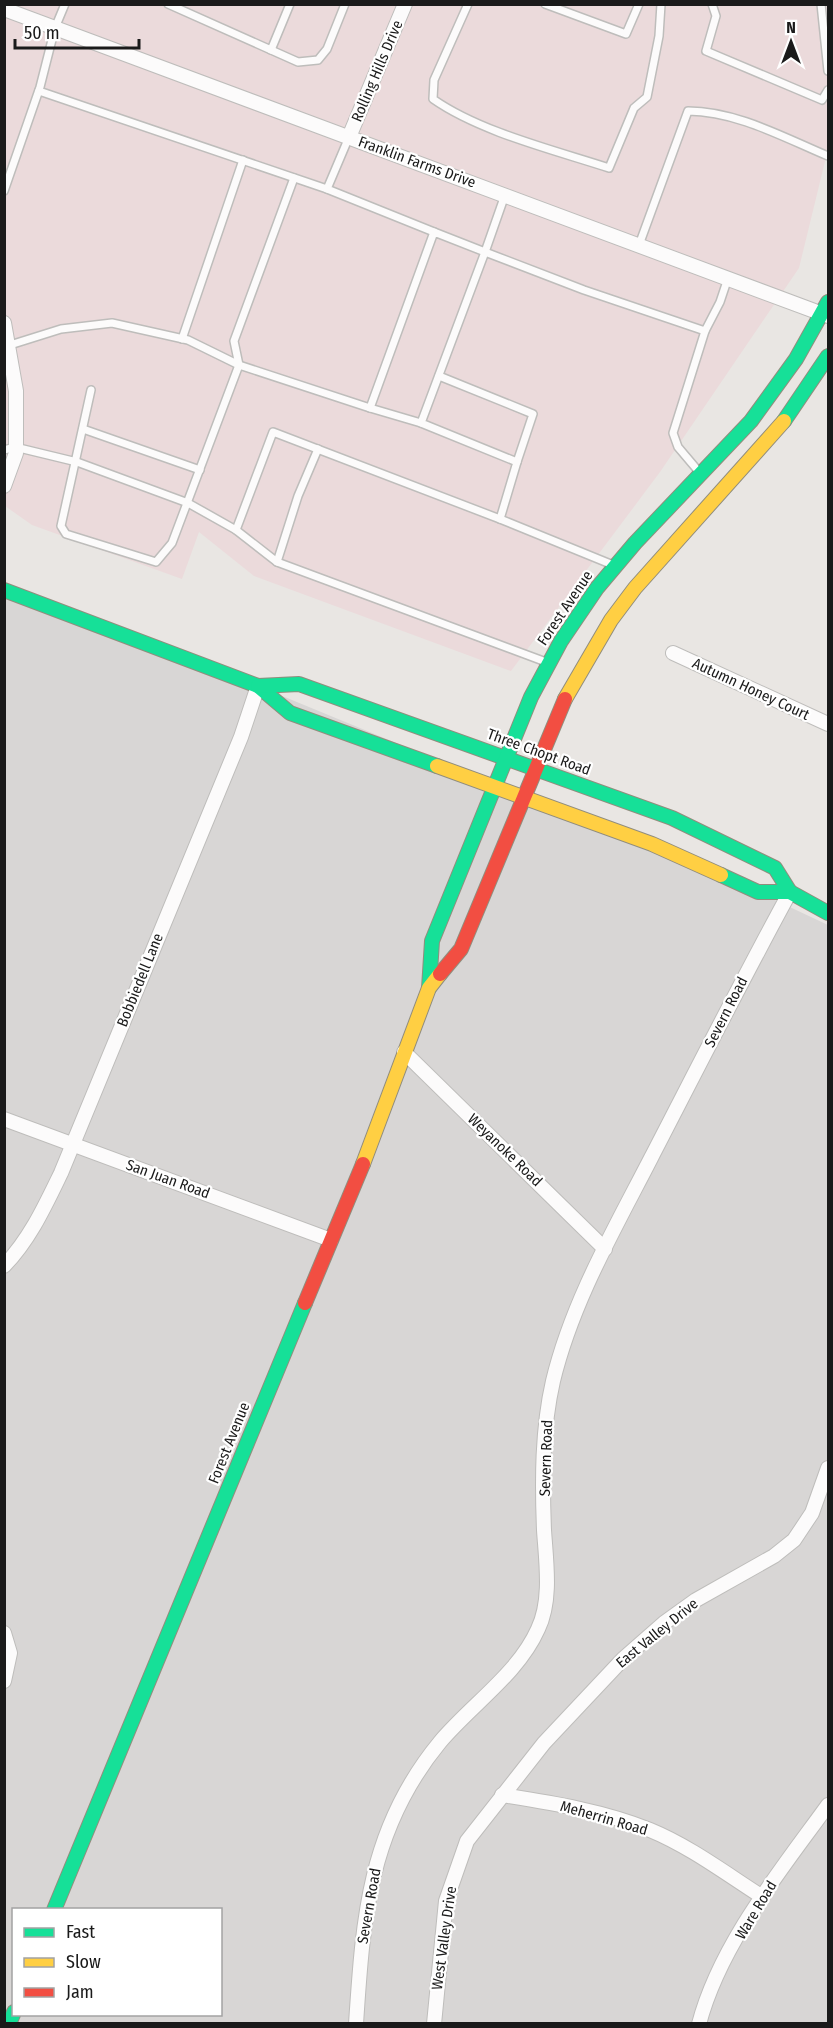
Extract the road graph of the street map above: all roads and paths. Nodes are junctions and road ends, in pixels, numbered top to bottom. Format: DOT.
graph roads {
  1 [pos="65,4"];
  2 [pos="168,4"];
  3 [pos="290,4"];
  4 [pos="345,4"];
  5 [pos="405,4"];
  6 [pos="468,4"];
  7 [pos="545,4"];
  8 [pos="639,4"];
  9 [pos="661,4"];
  10 [pos="712,4"];
  11 [pos="821,4"];
  12 [pos="4,9"];
  13 [pos="56,28"];
  14 [pos="271,50"];
  15 [pos="828,71"];
  16 [pos="39,90"];
  17 [pos="828,90"];
  18 [pos="349,137"];
  19 [pos="828,156"];
  20 [pos="243,160"];
  21 [pos="294,178"];
  22 [pos="327,189"];
  23 [pos="4,191"];
  24 [pos="505,195"];
  25 [pos="434,232"];
  26 [pos="639,245"];
  27 [pos="485,252"];
  28 [pos="728,278"];
  29 [pos="826,311"];
  30 [pos="4,323"];
  31 [pos="705,331"];
  32 [pos="182,339"];
  33 [pos="10,345"];
  34 [pos="828,356"];
  35 [pos="239,365"];
  36 [pos="439,376"];
  37 [pos="91,390"];
  38 [pos="370,408"];
  39 [pos="421,423"];
  40 [pos="83,429"];
  41 [pos="10,448"];
  42 [pos="318,449"];
  43 [pos="77,462"];
  44 [pos="518,462"];
  45 [pos="200,470"];
  46 [pos="700,474"];
  47 [pos="4,486"];
  48 [pos="188,503"];
  49 [pos="500,519"];
  50 [pos="236,530"];
  51 [pos="277,562"];
  52 [pos="615,566"];
  53 [pos="4,590"];
  54 [pos="673,653"];
  55 [pos="549,663"];
  56 [pos="258,686"];
  57 [pos="828,724"];
  58 [pos="506,758"];
  59 [pos="534,768"];
  60 [pos="495,787"];
  61 [pos="523,797"];
  62 [pos="790,892"];
  63 [pos="828,913"];
  64 [pos="429,988"];
  65 [pos="404,1052"];
  66 [pos="4,1119"];
  67 [pos="72,1143"];
  68 [pos="331,1240"];
  69 [pos="605,1249"];
  70 [pos="4,1266"];
  71 [pos="828,1468"];
  72 [pos="5,1635"];
  73 [pos="4,1681"];
  74 [pos="502,1795"];
  75 [pos="828,1805"];
  76 [pos="761,1896"];
  77 [pos="55,1908"];
  78 [pos="356,2024"];
  79 [pos="434,2024"];
  80 [pos="699,2024"];
  1 -- 13 [label="lane"];
  2 -- 14 [label="lane"];
  3 -- 14 [label="lane"];
  4 -- 14 [label="lane"];
  5 -- 18 [label="street, Rolling Hills Drive"];
  6 -- 9 [label="lane"];
  7 -- 8 [label="lane"];
  10 -- 17 [label="lane"];
  11 -- 15 [label="lane"];
  12 -- 13 [label="street, Franklin Farms Drive"];
  13 -- 16 [label="lane"];
  13 -- 18 [label="street, Franklin Farms Drive"];
  16 -- 20 [label="lane"];
  16 -- 23 [label="lane"];
  18 -- 22 [label="lane"];
  18 -- 24 [label="street, Franklin Farms Drive"];
  19 -- 26 [label="lane"];
  20 -- 21 [label="lane"];
  20 -- 32 [label="lane"];
  21 -- 22 [label="lane"];
  21 -- 35 [label="lane"];
  22 -- 25 [label="lane"];
  24 -- 26 [label="street, Franklin Farms Drive"];
  24 -- 27 [label="lane"];
  25 -- 27 [label="lane"];
  25 -- 38 [label="lane"];
  26 -- 28 [label="street, Franklin Farms Drive"];
  27 -- 31 [label="lane"];
  27 -- 36 [label="lane"];
  28 -- 29 [label="street, Franklin Farms Drive"];
  28 -- 31 [label="lane"];
  29 -- 46 [label="main road, Forest Avenue"];
  30 -- 33 [label="street"];
  31 -- 46 [label="lane"];
  32 -- 33 [label="lane"];
  32 -- 35 [label="lane"];
  33 -- 41 [label="street"];
  34 -- 59 [label="main road, Forest Avenue"];
  35 -- 38 [label="lane"];
  35 -- 45 [label="lane"];
  36 -- 39 [label="lane"];
  36 -- 44 [label="lane"];
  37 -- 40 [label="lane"];
  38 -- 39 [label="lane"];
  39 -- 44 [label="lane"];
  40 -- 43 [label="lane"];
  40 -- 45 [label="lane"];
  41 -- 43 [label="lane"];
  41 -- 47 [label="street"];
  42 -- 49 [label="lane"];
  42 -- 50 [label="lane"];
  42 -- 51 [label="lane"];
  43 -- 48 [label="lane"];
  43 -- 48 [label="lane"];
  44 -- 49 [label="lane"];
  45 -- 48 [label="lane"];
  46 -- 52 [label="main road, Forest Avenue"];
  48 -- 50 [label="lane"];
  49 -- 52 [label="lane"];
  50 -- 51 [label="lane"];
  51 -- 55 [label="lane"];
  52 -- 55 [label="main road, Forest Avenue"];
  53 -- 56 [label="main road, Three Chopt Road"];
  54 -- 57 [label="street, Autumn Honey Court"];
  55 -- 58 [label="main road, Forest Avenue"];
  56 -- 58 [label="main road, Three Chopt Road"];
  56 -- 60 [label="main road, Three Chopt Road"];
  56 -- 67 [label="street, Bobbiedell Lane"];
  58 -- 59 [label="main road, Three Chopt Road"];
  58 -- 60 [label="main road, Forest Avenue"];
  59 -- 61 [label="main road, Forest Avenue"];
  59 -- 62 [label="main road, Three Chopt Road"];
  60 -- 61 [label="main road, Three Chopt Road"];
  60 -- 64 [label="main road, Forest Avenue"];
  61 -- 62 [label="main road, Three Chopt Road"];
  61 -- 64 [label="main road, Forest Avenue"];
  62 -- 63 [label="main road, Three Chopt Road"];
  62 -- 69 [label="street, Severn Road"];
  64 -- 65 [label="main road, Forest Avenue"];
  65 -- 68 [label="main road, Forest Avenue"];
  65 -- 69 [label="street, Weyanoke Road"];
  66 -- 67 [label="street, San Juan Road"];
  67 -- 68 [label="street, San Juan Road"];
  67 -- 70 [label="street, Bobbiedell Lane"];
  68 -- 77 [label="main road, Forest Avenue"];
  69 -- 78 [label="street, Severn Road"];
  71 -- 74 [label="street, East Valley Drive"];
  72 -- 73 [label="street"];
  74 -- 76 [label="street, Meherrin Road"];
  74 -- 79 [label="street, West Valley Drive"];
  75 -- 76 [label="street, Ware Road"];
  76 -- 80 [label="street, Ware Road"];
}
